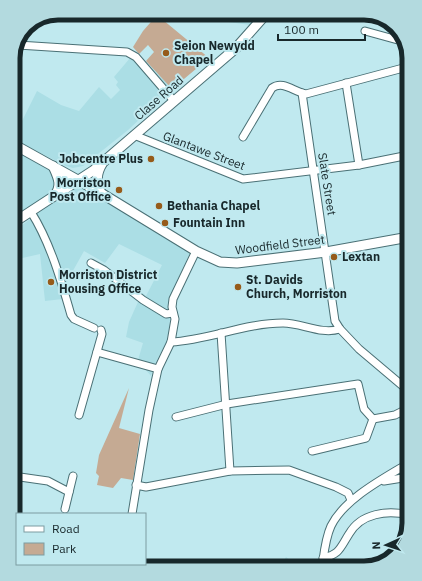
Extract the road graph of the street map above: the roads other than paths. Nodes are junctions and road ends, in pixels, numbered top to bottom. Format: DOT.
graph roads {
  1 [pos="261,20"];
  2 [pos="365,31"];
  3 [pos="397,40"];
  4 [pos="22,45"];
  5 [pos="402,68"];
  6 [pos="346,83"];
  7 [pos="302,93"];
  8 [pos="174,101"];
  9 [pos="134,135"];
  10 [pos="243,137"];
  11 [pos="20,148"];
  12 [pos="402,156"];
  13 [pos="104,161"];
  14 [pos="359,165"];
  15 [pos="53,166"];
  16 [pos="314,172"];
  17 [pos="79,180"];
  18 [pos="101,193"];
  19 [pos="51,198"];
  20 [pos="30,212"];
  21 [pos="20,218"];
  22 [pos="402,238"];
  23 [pos="196,251"];
  24 [pos="326,252"];
  25 [pos="91,263"];
  26 [pos="173,313"];
  27 [pos="340,329"];
  28 [pos="221,333"];
  29 [pos="171,342"];
  30 [pos="97,352"];
  31 [pos="158,369"];
  32 [pos="402,385"];
  33 [pos="227,404"];
  34 [pos="402,412"];
  35 [pos="79,415"];
  36 [pos="176,417"];
  37 [pos="373,419"];
  38 [pos="312,450"];
  39 [pos="402,468"];
  40 [pos="230,471"];
  41 [pos="73,476"];
  42 [pos="20,477"];
  43 [pos="402,477"];
  44 [pos="380,482"];
  45 [pos="136,485"];
  46 [pos="69,492"];
  47 [pos="351,500"];
  48 [pos="65,509"];
  49 [pos="132,513"];
  50 [pos="402,515"];
  51 [pos="323,558"];
  52 [pos="323,561"];
  1 -- 8 [label="main road, Clase Road"];
  2 -- 3 [label="street"];
  4 -- 8 [label="street"];
  5 -- 6 [label="street"];
  6 -- 7 [label="street"];
  6 -- 14 [label="street"];
  7 -- 10 [label="street"];
  7 -- 16 [label="street, Slate Street"];
  8 -- 9 [label="main road, Clase Road"];
  9 -- 13 [label="main road, Clase Road"];
  9 -- 16 [label="street, Glantawe Street"];
  11 -- 15 [label="main road, Woodfield Street"];
  12 -- 14 [label="street, Glantawe Street"];
  13 -- 17 [label="main road, Clase Road"];
  13 -- 18 [label="main road"];
  14 -- 16 [label="street, Glantawe Street"];
  15 -- 17 [label="main road, Woodfield Street"];
  15 -- 19 [label="main road"];
  16 -- 24 [label="street, Slate Street"];
  17 -- 18 [label="main road, Woodfield Street"];
  17 -- 19 [label="main road, Clase Road"];
  18 -- 23 [label="main road, Woodfield Street"];
  19 -- 20 [label="main road, Clase Road"];
  20 -- 21 [label="main road, Clase Road"];
  20 -- 30 [label="street"];
  22 -- 24 [label="main road, Woodfield Street"];
  23 -- 24 [label="main road, Woodfield Street"];
  23 -- 26 [label="street"];
  24 -- 27 [label="street, Slate Street"];
  25 -- 26 [label="street"];
  26 -- 29 [label="street"];
  27 -- 28 [label="street"];
  27 -- 32 [label="street, Slate Street"];
  28 -- 29 [label="street"];
  28 -- 33 [label="street"];
  29 -- 31 [label="street"];
  30 -- 31 [label="street"];
  30 -- 35 [label="street"];
  31 -- 45 [label="street"];
  33 -- 36 [label="street"];
  33 -- 37 [label="street"];
  33 -- 40 [label="street"];
  34 -- 37 [label="street"];
  37 -- 38 [label="street"];
  39 -- 44 [label="street"];
  40 -- 45 [label="street"];
  40 -- 47 [label="street"];
  41 -- 46 [label="street"];
  42 -- 46 [label="street"];
  43 -- 44 [label="street"];
  44 -- 47 [label="street"];
  45 -- 49 [label="street"];
  46 -- 48 [label="street"];
  47 -- 51 [label="street"];
  50 -- 51 [label="street"];
  51 -- 52 [label="street"];
}
